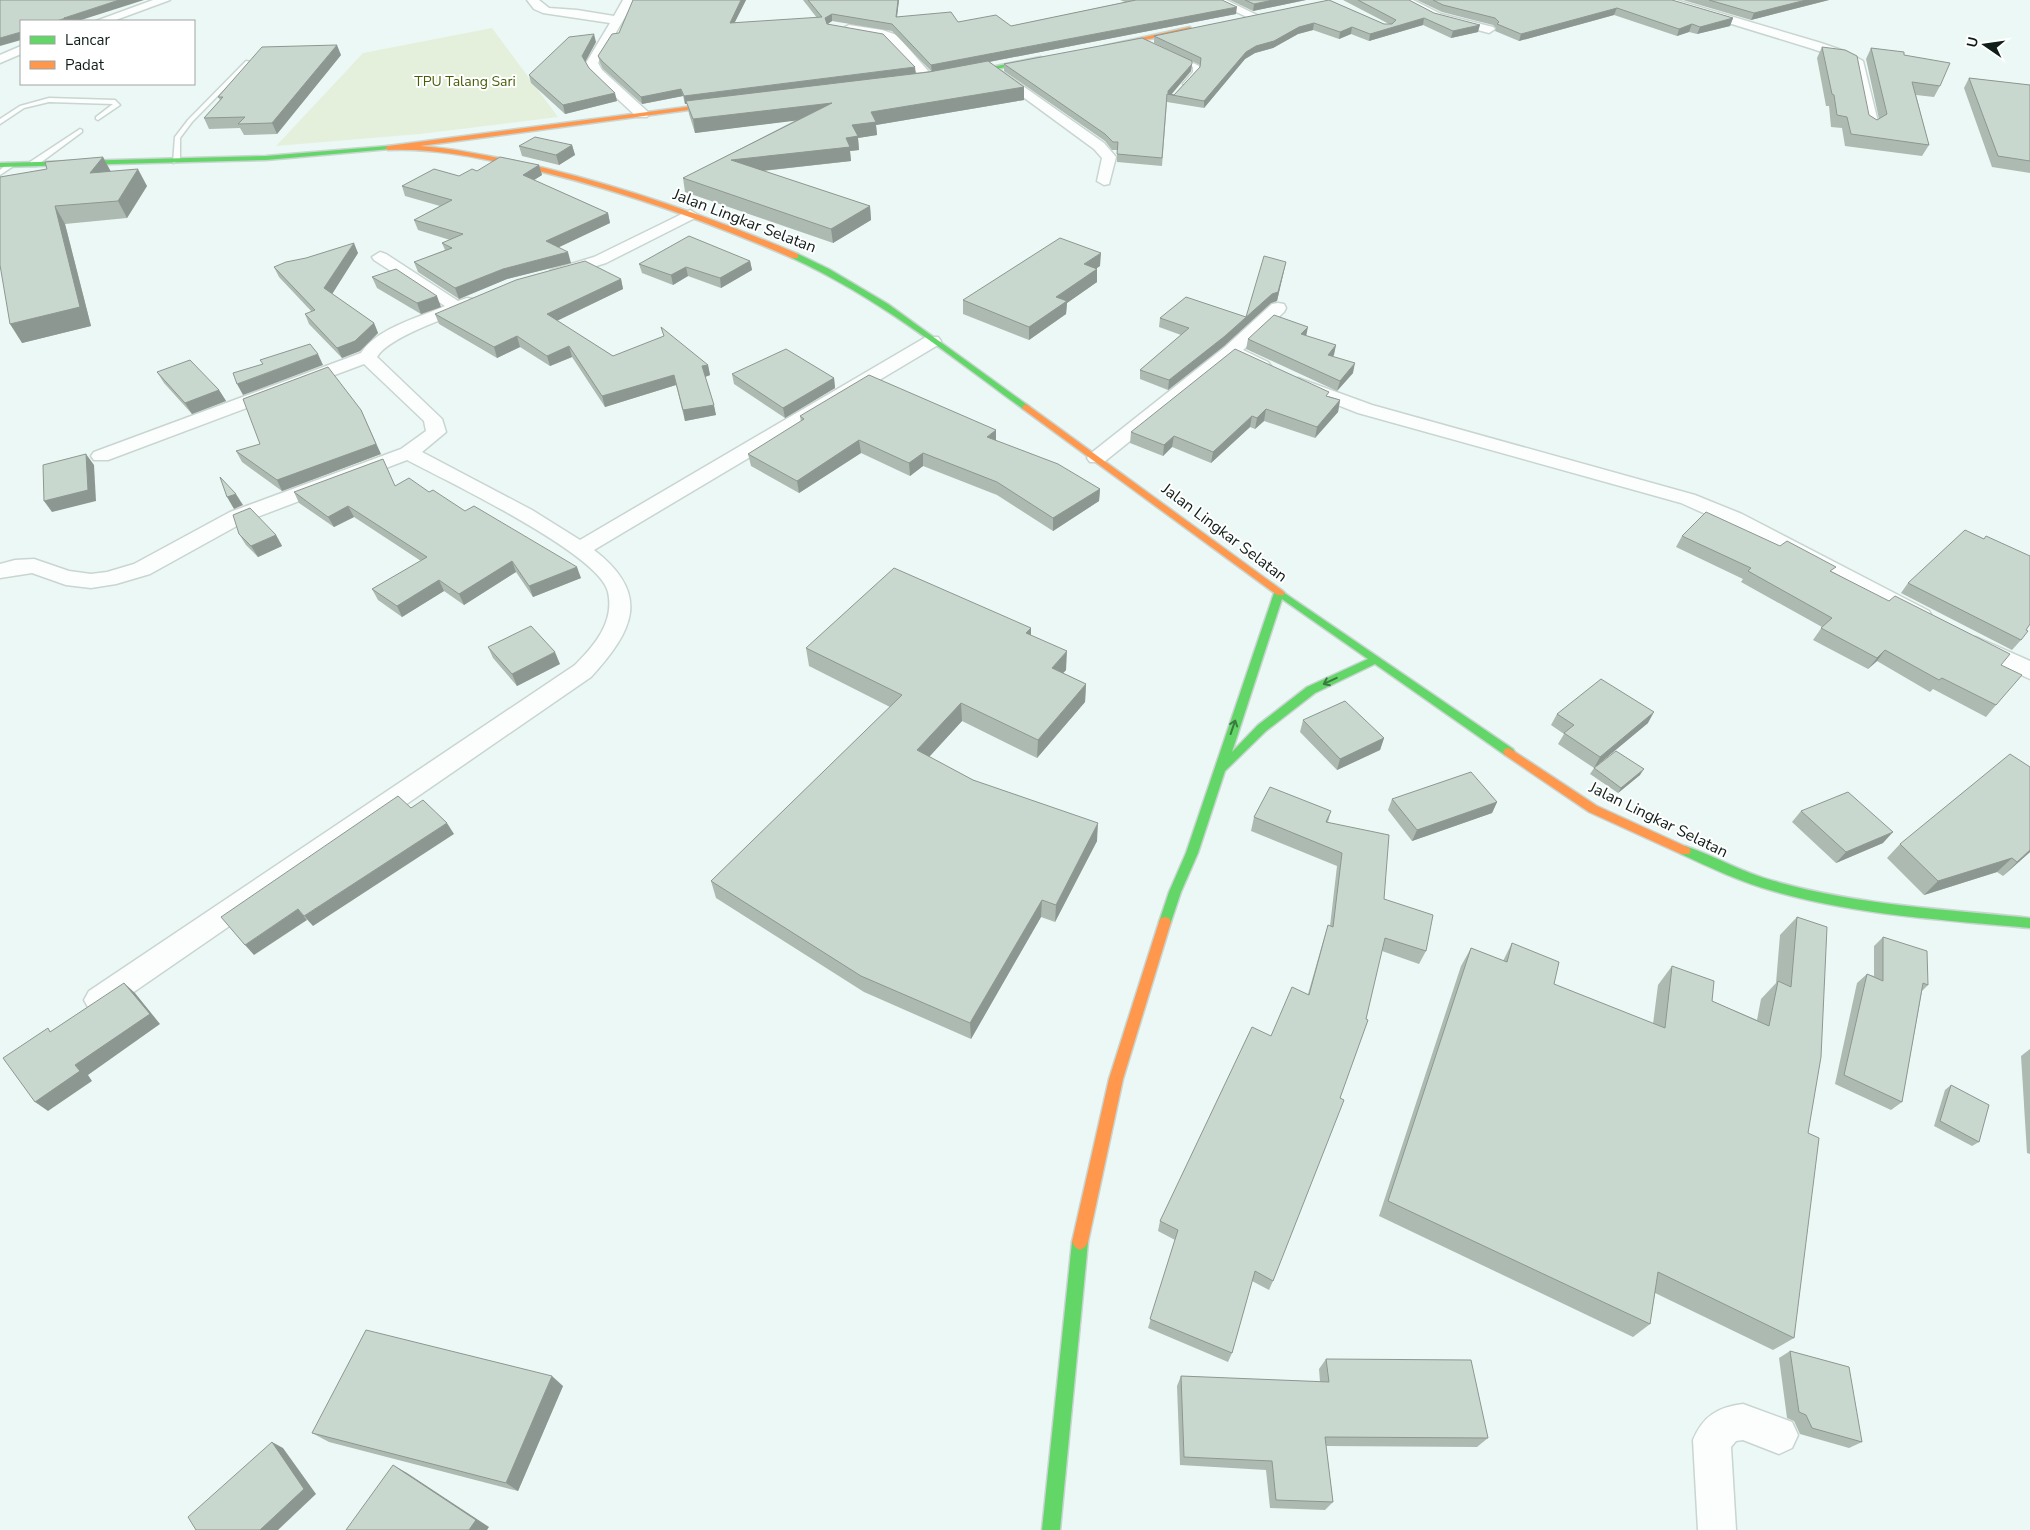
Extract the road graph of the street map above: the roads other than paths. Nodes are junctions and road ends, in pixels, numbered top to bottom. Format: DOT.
graph roads {
  1 [pos="164,0"];
  2 [pos="533,0"];
  3 [pos="629,0"];
  4 [pos="1217,0"];
  5 [pos="1404,0"];
  6 [pos="1664,0"];
  7 [pos="1258,15"];
  8 [pos="105,20"];
  9 [pos="615,20"];
  10 [pos="1234,20"];
  11 [pos="1205,26"];
  12 [pos="832,27"];
  13 [pos="1489,29"];
  14 [pos="1138,40"];
  15 [pos="1154,47"];
  16 [pos="1092,49"];
  17 [pos="20,50"];
  18 [pos="1169,54"];
  19 [pos="1056,56"];
  20 [pos="0,59"];
  21 [pos="248,62"];
  22 [pos="991,68"];
  23 [pos="933,78"];
  24 [pos="1178,93"];
  25 [pos="740,102"];
  26 [pos="642,114"];
  27 [pos="98,118"];
  28 [pos="0,122"];
  29 [pos="1872,126"];
  30 [pos="80,131"];
  31 [pos="406,146"];
  32 [pos="176,161"];
  33 [pos="33,164"];
  34 [pos="5,165"];
  35 [pos="0,173"];
  36 [pos="1104,182"];
  37 [pos="690,215"];
  38 [pos="380,257"];
  39 [pos="542,277"];
  40 [pos="481,297"];
  41 [pos="457,307"];
  42 [pos="1278,308"];
  43 [pos="932,340"];
  44 [pos="1231,351"];
  45 [pos="368,357"];
  46 [pos="408,453"];
  47 [pos="101,456"];
  48 [pos="1097,458"];
  49 [pos="580,549"];
  50 [pos="0,571"];
  51 [pos="1279,593"];
  52 [pos="1936,624"];
  53 [pos="1962,638"];
  54 [pos="1375,660"];
  55 [pos="2030,671"];
  56 [pos="1217,773"];
  57 [pos="2030,923"];
  58 [pos="98,1000"];
  59 [pos="1779,1435"];
  60 [pos="1051,1530"];
  61 [pos="1717,1530"];
  1 -- 8 [label="street"];
  2 -- 9 [label="street"];
  3 -- 9 [label="street"];
  4 -- 7 [label="street"];
  5 -- 13 [label="street"];
  6 -- 29 [label="street"];
  7 -- 10 [label="main road"];
  9 -- 26 [label="street"];
  11 -- 14 [label="main road"];
  12 -- 23 [label="street"];
  14 -- 15 [label="lane"];
  14 -- 16 [label="main road"];
  17 -- 20 [label="street"];
  18 -- 24 [label="lane"];
  19 -- 22 [label="main road"];
  21 -- 32 [label="lane"];
  22 -- 23 [label="main road"];
  22 -- 36 [label="street"];
  25 -- 26 [label="main road"];
  26 -- 31 [label="main road"];
  27 -- 28 [label="lane"];
  30 -- 33 [label="lane"];
  31 -- 32 [label="main road"];
  31 -- 37 [label="main road, Jalan Lingkar Selatan"];
  32 -- 33 [label="main road"];
  33 -- 34 [label="main road"];
  34 -- 35 [label="lane"];
  37 -- 39 [label="street"];
  37 -- 43 [label="main road, Jalan Lingkar Selatan"];
  38 -- 41 [label="street"];
  40 -- 41 [label="street"];
  41 -- 45 [label="street"];
  42 -- 44 [label="street"];
  43 -- 48 [label="main road, Jalan Lingkar Selatan"];
  43 -- 49 [label="street"];
  44 -- 48 [label="street"];
  44 -- 52 [label="street"];
  45 -- 46 [label="street"];
  45 -- 47 [label="street"];
  46 -- 49 [label="street"];
  46 -- 50 [label="street"];
  48 -- 51 [label="main road, Jalan Lingkar Selatan"];
  49 -- 58 [label="street"];
  51 -- 54 [label="main road, Jalan Lingkar Selatan"];
  56 -- 51 [label="main road, one-way"];
  53 -- 55 [label="street"];
  54 -- 56 [label="main road, one-way"];
  54 -- 57 [label="main road, Jalan Lingkar Selatan"];
  56 -- 60 [label="main road"];
  59 -- 61 [label="street"];
}
